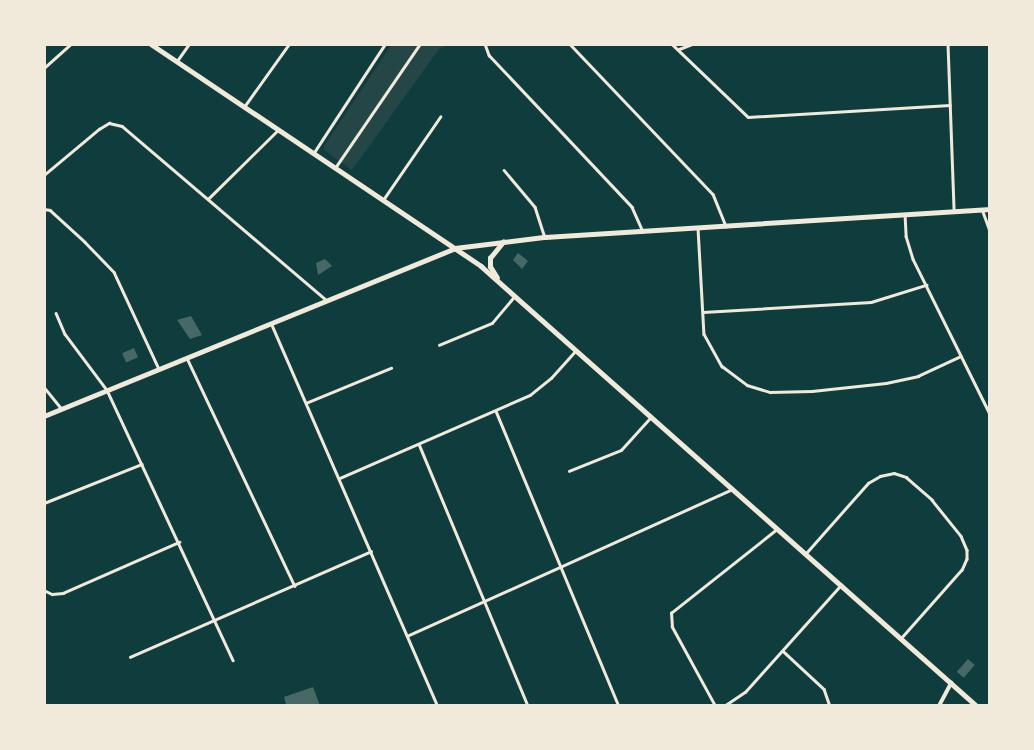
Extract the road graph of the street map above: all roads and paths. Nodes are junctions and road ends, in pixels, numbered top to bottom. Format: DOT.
graph roads {
  1 [pos="71,44"];
  2 [pos="151,44"];
  3 [pos="189,44"];
  4 [pos="289,44"];
  5 [pos="385,44"];
  6 [pos="420,44"];
  7 [pos="485,44"];
  8 [pos="570,44"];
  9 [pos="671,44"];
  10 [pos="692,44"];
  11 [pos="948,44"];
  12 [pos="678,50"];
  13 [pos="177,61"];
  14 [pos="44,68"];
  15 [pos="950,105"];
  16 [pos="244,107"];
  17 [pos="440,117"];
  18 [pos="278,130"];
  19 [pos="313,154"];
  20 [pos="335,168"];
  21 [pos="504,170"];
  22 [pos="44,175"];
  23 [pos="208,199"];
  24 [pos="383,200"];
  25 [pos="44,209"];
  26 [pos="954,209"];
  27 [pos="982,209"];
  28 [pos="990,209"];
  29 [pos="905,214"];
  30 [pos="726,226"];
  31 [pos="698,228"];
  32 [pos="990,231"];
  33 [pos="643,232"];
  34 [pos="545,237"];
  35 [pos="503,242"];
  36 [pos="455,248"];
  37 [pos="500,282"];
  38 [pos="926,285"];
  39 [pos="515,296"];
  40 [pos="326,299"];
  41 [pos="703,312"];
  42 [pos="56,313"];
  43 [pos="270,322"];
  44 [pos="439,345"];
  45 [pos="575,351"];
  46 [pos="961,356"];
  47 [pos="187,358"];
  48 [pos="391,368"];
  49 [pos="159,369"];
  50 [pos="44,387"];
  51 [pos="107,390"];
  52 [pos="306,402"];
  53 [pos="61,408"];
  54 [pos="496,411"];
  55 [pos="990,414"];
  56 [pos="44,416"];
  57 [pos="650,418"];
  58 [pos="419,444"];
  59 [pos="142,464"];
  60 [pos="569,471"];
  61 [pos="340,478"];
  62 [pos="732,489"];
  63 [pos="44,503"];
  64 [pos="777,529"];
  65 [pos="179,541"];
  66 [pos="371,551"];
  67 [pos="806,554"];
  68 [pos="561,567"];
  69 [pos="841,585"];
  70 [pos="295,586"];
  71 [pos="44,590"];
  72 [pos="484,601"];
  73 [pos="215,621"];
  74 [pos="407,636"];
  75 [pos="901,639"];
  76 [pos="783,651"];
  77 [pos="130,657"];
  78 [pos="233,660"];
  79 [pos="951,683"];
  80 [pos="438,706"];
  81 [pos="528,706"];
  82 [pos="619,706"];
  83 [pos="715,706"];
  84 [pos="724,706"];
  85 [pos="830,706"];
  86 [pos="939,706"];
  87 [pos="977,706"];
  1 -- 14 [label="street"];
  2 -- 13 [label="main road"];
  3 -- 13 [label="street"];
  4 -- 16 [label="street"];
  5 -- 19 [label="street"];
  6 -- 20 [label="street"];
  7 -- 33 [label="street"];
  8 -- 30 [label="street"];
  9 -- 12 [label="street"];
  10 -- 12 [label="street"];
  11 -- 15 [label="street"];
  12 -- 15 [label="street"];
  13 -- 16 [label="main road"];
  15 -- 26 [label="street"];
  16 -- 18 [label="main road"];
  17 -- 24 [label="street"];
  18 -- 19 [label="main road"];
  18 -- 23 [label="street"];
  19 -- 20 [label="main road"];
  20 -- 24 [label="main road"];
  21 -- 34 [label="street"];
  22 -- 23 [label="street"];
  23 -- 40 [label="street"];
  24 -- 36 [label="main road"];
  25 -- 49 [label="street"];
  26 -- 27 [label="main road"];
  26 -- 29 [label="main road"];
  27 -- 28 [label="main road"];
  27 -- 32 [label="street"];
  29 -- 30 [label="main road"];
  29 -- 38 [label="street"];
  30 -- 31 [label="main road"];
  31 -- 33 [label="main road"];
  31 -- 41 [label="street"];
  33 -- 34 [label="main road"];
  34 -- 35 [label="main road"];
  35 -- 36 [label="main road"];
  35 -- 37 [label="main road"];
  36 -- 37 [label="main road"];
  36 -- 40 [label="main road"];
  37 -- 39 [label="main road"];
  38 -- 41 [label="street"];
  38 -- 46 [label="street"];
  39 -- 44 [label="street"];
  39 -- 45 [label="main road"];
  40 -- 43 [label="main road"];
  41 -- 46 [label="street"];
  42 -- 51 [label="street"];
  43 -- 47 [label="main road"];
  43 -- 52 [label="street"];
  45 -- 54 [label="street"];
  45 -- 57 [label="main road"];
  46 -- 55 [label="street"];
  47 -- 49 [label="main road"];
  47 -- 70 [label="street"];
  48 -- 52 [label="street"];
  49 -- 51 [label="main road"];
  50 -- 53 [label="street"];
  51 -- 53 [label="main road"];
  51 -- 59 [label="street"];
  52 -- 61 [label="street"];
  53 -- 56 [label="main road"];
  54 -- 58 [label="street"];
  54 -- 68 [label="street"];
  57 -- 60 [label="street"];
  57 -- 62 [label="main road"];
  58 -- 61 [label="street"];
  58 -- 72 [label="street"];
  59 -- 63 [label="street"];
  59 -- 65 [label="street"];
  61 -- 66 [label="street"];
  62 -- 64 [label="main road"];
  62 -- 68 [label="street"];
  64 -- 67 [label="main road"];
  64 -- 83 [label="street"];
  65 -- 71 [label="street"];
  65 -- 73 [label="street"];
  66 -- 70 [label="street"];
  66 -- 74 [label="street"];
  67 -- 69 [label="main road"];
  67 -- 75 [label="street"];
  68 -- 72 [label="street"];
  68 -- 82 [label="street"];
  69 -- 75 [label="main road"];
  69 -- 76 [label="street"];
  70 -- 73 [label="street"];
  72 -- 74 [label="street"];
  72 -- 81 [label="street"];
  73 -- 77 [label="street"];
  73 -- 78 [label="street"];
  74 -- 80 [label="street"];
  75 -- 79 [label="main road"];
  76 -- 84 [label="street"];
  76 -- 85 [label="street"];
  79 -- 86 [label="street"];
  79 -- 87 [label="main road"];
}
